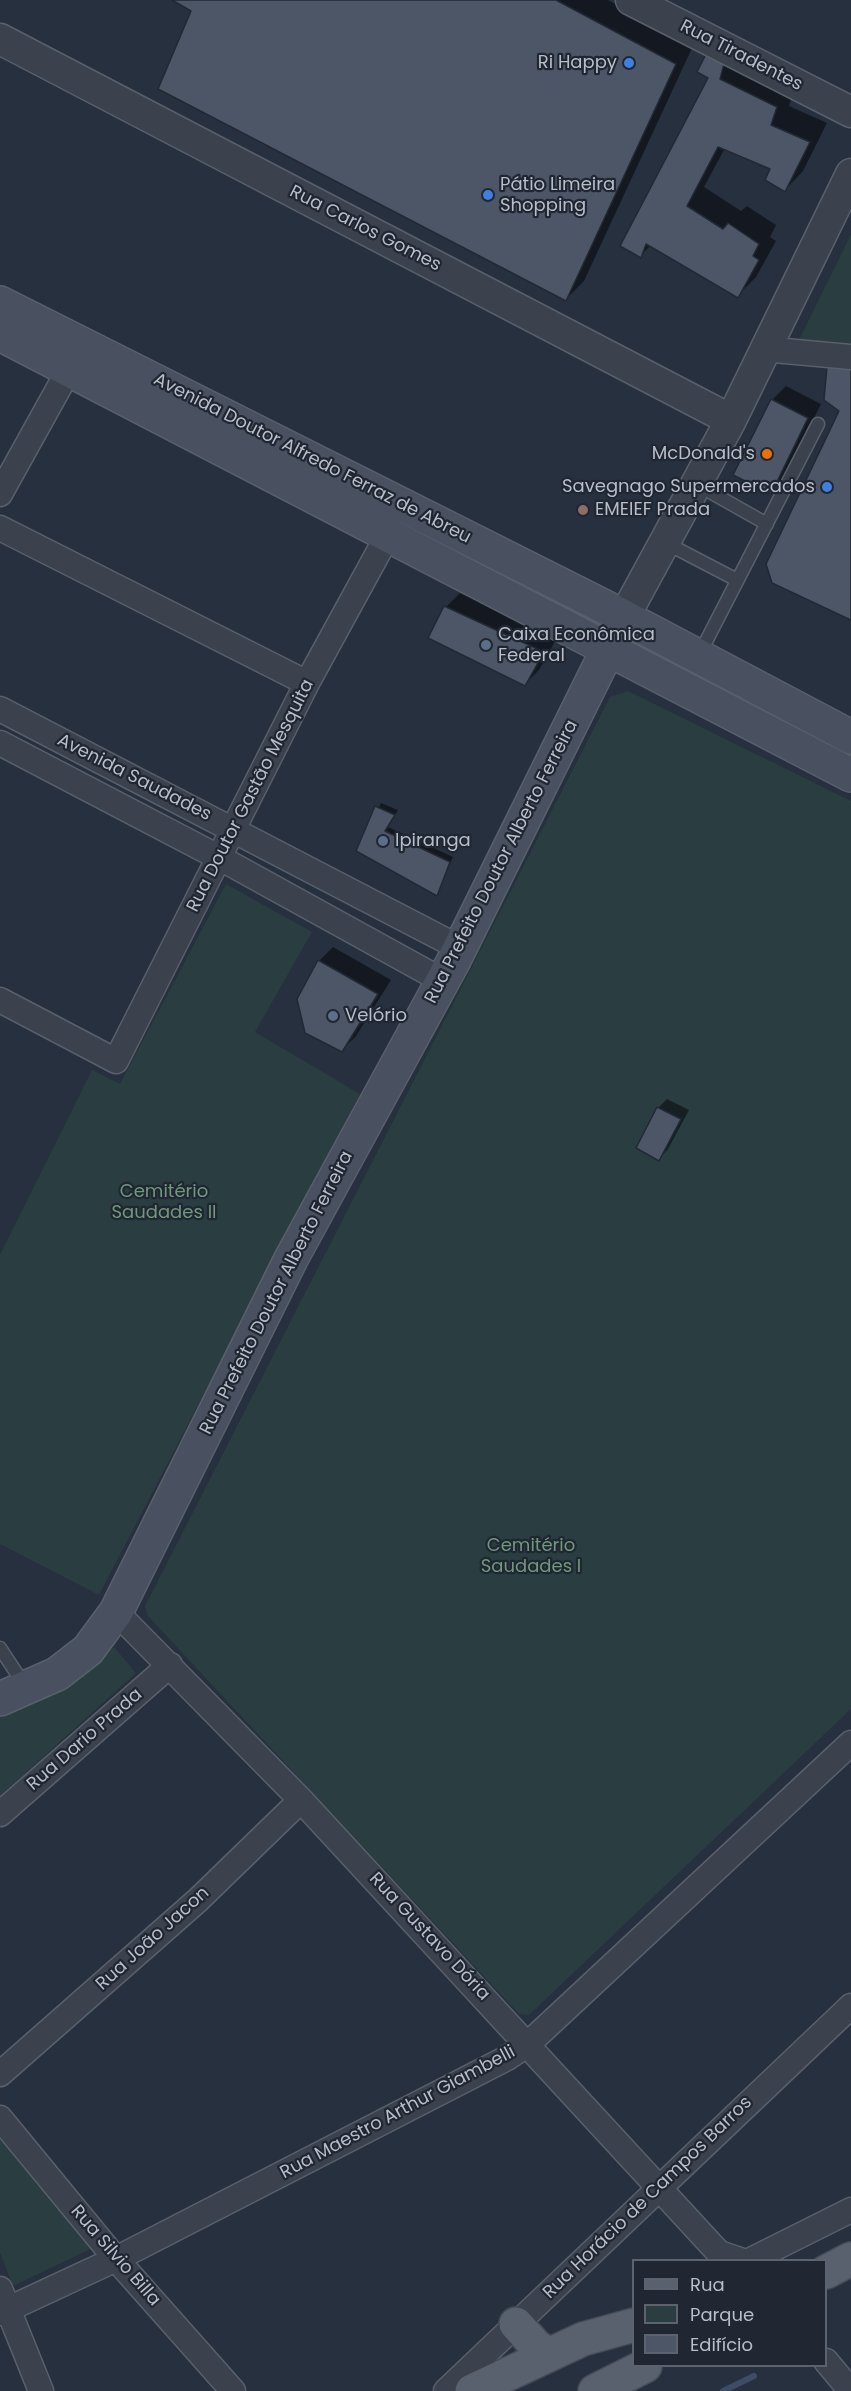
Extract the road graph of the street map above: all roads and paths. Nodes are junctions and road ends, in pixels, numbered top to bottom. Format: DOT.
graph roads {
  1 [pos="631,0"];
  2 [pos="671,9"];
  3 [pos="0,39"];
  4 [pos="851,112"];
  5 [pos="851,174"];
  6 [pos="0,303"];
  7 [pos="0,334"];
  8 [pos="763,349"];
  9 [pos="851,357"];
  10 [pos="114,358"];
  11 [pos="68,368"];
  12 [pos="731,420"];
  13 [pos="818,424"];
  14 [pos="696,484"];
  15 [pos="0,494"];
  16 [pos="767,525"];
  17 [pos="0,528"];
  18 [pos="389,533"];
  19 [pos="664,542"];
  20 [pos="737,580"];
  21 [pos="624,617"];
  22 [pos="609,650"];
  23 [pos="698,657"];
  24 [pos="307,683"];
  25 [pos="0,709"];
  26 [pos="851,738"];
  27 [pos="0,743"];
  28 [pos="851,775"];
  29 [pos="234,830"];
  30 [pos="220,858"];
  31 [pos="460,948"];
  32 [pos="442,981"];
  33 [pos="0,1000"];
  34 [pos="116,1612"];
  35 [pos="0,1648"];
  36 [pos="170,1665"];
  37 [pos="14,1694"];
  38 [pos="851,1743"];
  39 [pos="301,1800"];
  40 [pos="0,1814"];
  41 [pos="851,2006"];
  42 [pos="528,2043"];
  43 [pos="0,2074"];
  44 [pos="0,2118"];
  45 [pos="660,2186"];
  46 [pos="851,2210"];
  47 [pos="116,2259"];
  48 [pos="737,2259"];
  49 [pos="753,2259"];
  50 [pos="851,2259"];
  51 [pos="827,2271"];
  52 [pos="3,2304"];
  53 [pos="516,2325"];
  54 [pos="632,2325"];
  55 [pos="549,2355"];
  56 [pos="827,2363"];
  57 [pos="643,2367"];
  58 [pos="41,2391"];
  59 [pos="233,2391"];
  60 [pos="446,2391"];
  61 [pos="472,2391"];
  62 [pos="595,2391"];
  63 [pos="851,2391"];
  1 -- 2 [label="street, Rua Tiradentes"];
  2 -- 4 [label="street, Rua Tiradentes"];
  3 -- 12 [label="street, Rua Carlos Gomes"];
  5 -- 8 [label="street, Rua Prefeito Doutor Alberto Ferreira"];
  6 -- 10 [label="main road, Avenida Doutor Alfredo Ferraz de Abreu"];
  7 -- 11 [label="main road, Avenida Doutor Alfredo Ferraz de Abreu"];
  8 -- 9 [label="street"];
  8 -- 12 [label="street, Rua Prefeito Doutor Alberto Ferreira"];
  10 -- 11 [label="street"];
  10 -- 21 [label="main road, Avenida Doutor Alfredo Ferraz de Abreu"];
  11 -- 15 [label="street"];
  11 -- 18 [label="main road, Avenida Doutor Alfredo Ferraz de Abreu"];
  12 -- 14 [label="street, Rua Prefeito Doutor Alberto Ferreira"];
  13 -- 16 [label="lane"];
  14 -- 16 [label="lane"];
  14 -- 19 [label="street, Rua Prefeito Doutor Alberto Ferreira"];
  16 -- 20 [label="lane"];
  17 -- 24 [label="street"];
  18 -- 22 [label="main road, Avenida Doutor Alfredo Ferraz de Abreu"];
  18 -- 24 [label="street, Rua Doutor Gastão Mesquita"];
  19 -- 20 [label="lane"];
  19 -- 21 [label="street, Rua Prefeito Doutor Alberto Ferreira"];
  20 -- 23 [label="lane"];
  21 -- 22 [label="main road, Rua Prefeito Doutor Alberto Ferreira"];
  21 -- 23 [label="main road, Avenida Doutor Alfredo Ferraz de Abreu"];
  22 -- 28 [label="main road, Avenida Doutor Alfredo Ferraz de Abreu"];
  22 -- 31 [label="main road, Rua Prefeito Doutor Alberto Ferreira"];
  23 -- 26 [label="main road, Avenida Doutor Alfredo Ferraz de Abreu"];
  24 -- 29 [label="street, Rua Doutor Gastão Mesquita"];
  25 -- 29 [label="street, Avenida Saudades"];
  27 -- 30 [label="street, Avenida Saudades"];
  29 -- 30 [label="street, Rua Doutor Gastão Mesquita"];
  29 -- 31 [label="street, Avenida Saudades"];
  30 -- 32 [label="street, Avenida Saudades"];
  30 -- 33 [label="street, Rua Doutor Gastão Mesquita"];
  31 -- 32 [label="main road, Rua Prefeito Doutor Alberto Ferreira"];
  32 -- 34 [label="main road, Rua Prefeito Doutor Alberto Ferreira"];
  34 -- 36 [label="street, Rua Gustavo Dória"];
  34 -- 37 [label="main road, Rua Prefeito Doutor Alberto Ferreira"];
  35 -- 37 [label="lane"];
  36 -- 39 [label="street, Rua Gustavo Dória"];
  36 -- 40 [label="street, Rua Dario Prada"];
  38 -- 42 [label="street, Rua Maestro Arthur Giambelli"];
  39 -- 42 [label="street, Rua Gustavo Dória"];
  39 -- 43 [label="street, Rua João Jacon"];
  41 -- 45 [label="street, Rua Horácio de Campos Barros"];
  42 -- 45 [label="street, Rua Gustavo Dória"];
  42 -- 47 [label="street, Rua Maestro Arthur Giambelli"];
  44 -- 47 [label="street, Rua Silvio Billa"];
  45 -- 48 [label="street, Rua Gustavo Dória"];
  45 -- 53 [label="street, Rua Horácio de Campos Barros"];
  46 -- 49 [label="street"];
  47 -- 52 [label="street, Rua Maestro Arthur Giambelli"];
  47 -- 59 [label="street, Rua Silvio Billa"];
  50 -- 51 [label="main road"];
  52 -- 58 [label="street"];
  53 -- 55 [label="main road"];
  53 -- 60 [label="street, Rua Horácio de Campos Barros"];
  54 -- 55 [label="main road"];
  55 -- 61 [label="main road"];
  56 -- 63 [label="street"];
  57 -- 62 [label="main road"];
}
